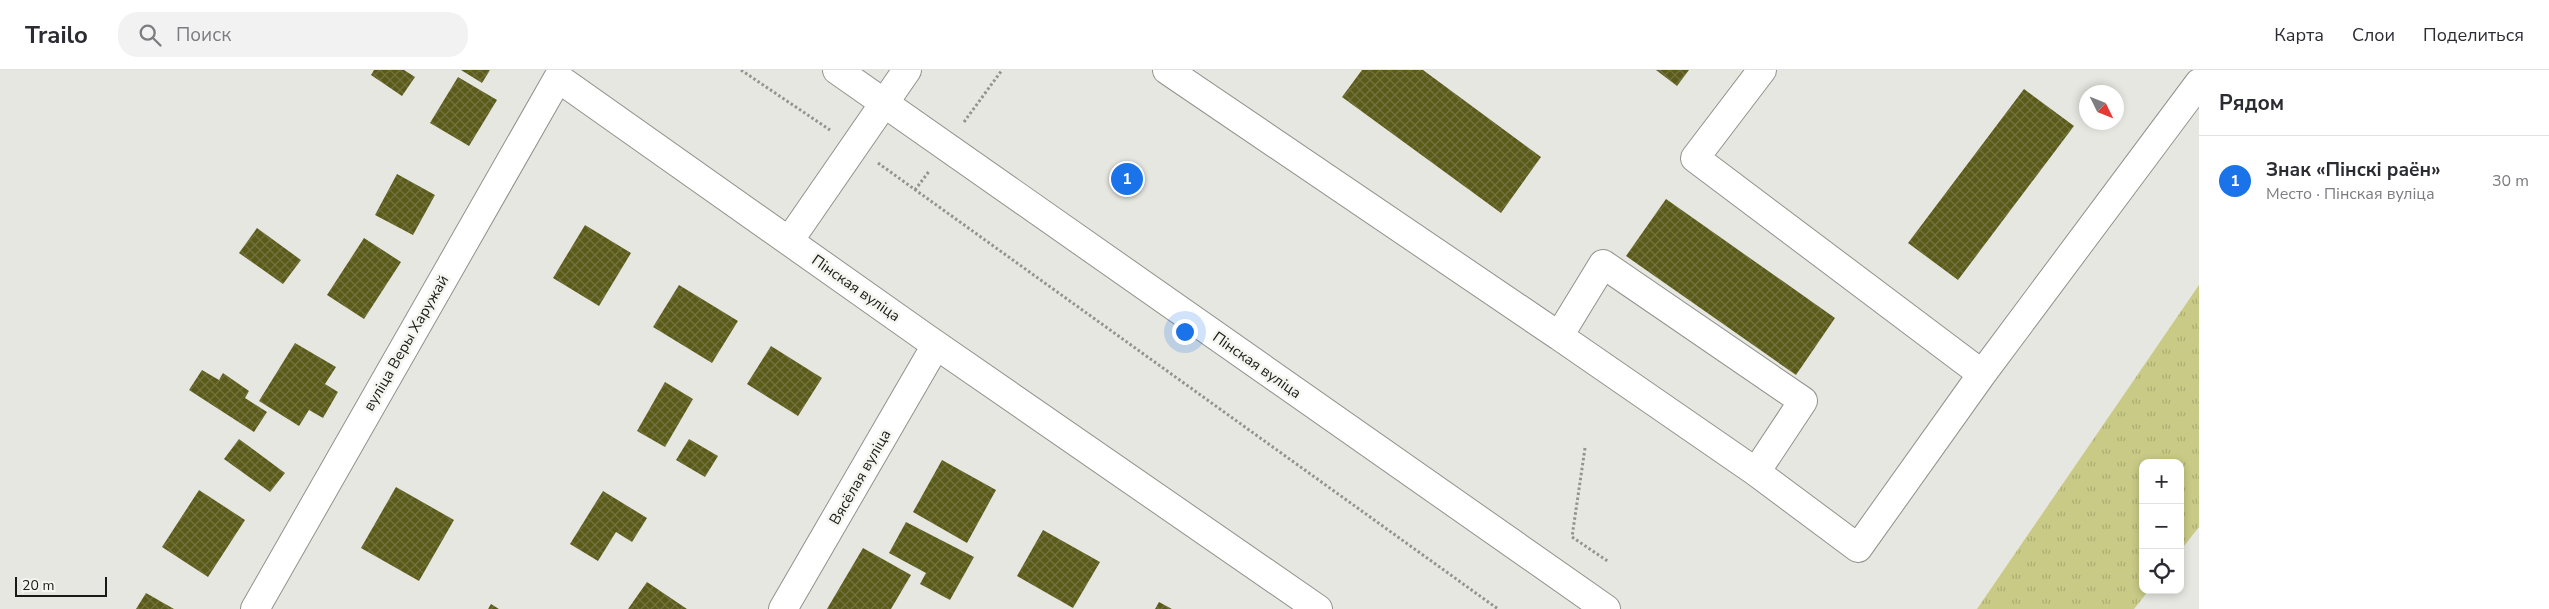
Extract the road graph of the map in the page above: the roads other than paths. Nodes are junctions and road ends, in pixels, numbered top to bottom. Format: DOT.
graph roads {
  1 [pos="837,70"];
  2 [pos="907,70"];
  3 [pos="1167,70"];
  4 [pos="1762,70"];
  5 [pos="558,78"];
  6 [pos="2199,83"];
  7 [pos="883,102"];
  8 [pos="788,241"];
  9 [pos="1559,336"];
  10 [pos="936,345"];
  11 [pos="1982,374"];
  12 [pos="1756,472"];
  13 [pos="1300,604"];
  14 [pos="255,609"];
  15 [pos="783,609"];
  16 [pos="1606,609"];
  1 -- 7 [label="street, Пінская вуліца"];
  2 -- 7 [label="street"];
  3 -- 9 [label="street"];
  4 -- 11 [label="street"];
  5 -- 8 [label="street, Пінская вуліца"];
  5 -- 14 [label="street, вуліца Веры Харужай"];
  6 -- 11 [label="street"];
  7 -- 8 [label="street"];
  7 -- 16 [label="street, Пінская вуліца"];
  8 -- 10 [label="street, Пінская вуліца"];
  9 -- 12 [label="street"];
  9 -- 12 [label="street"];
  10 -- 13 [label="street, Пінская вуліца"];
  10 -- 15 [label="street, Вясёлая вуліца"];
  11 -- 12 [label="street"];
}
